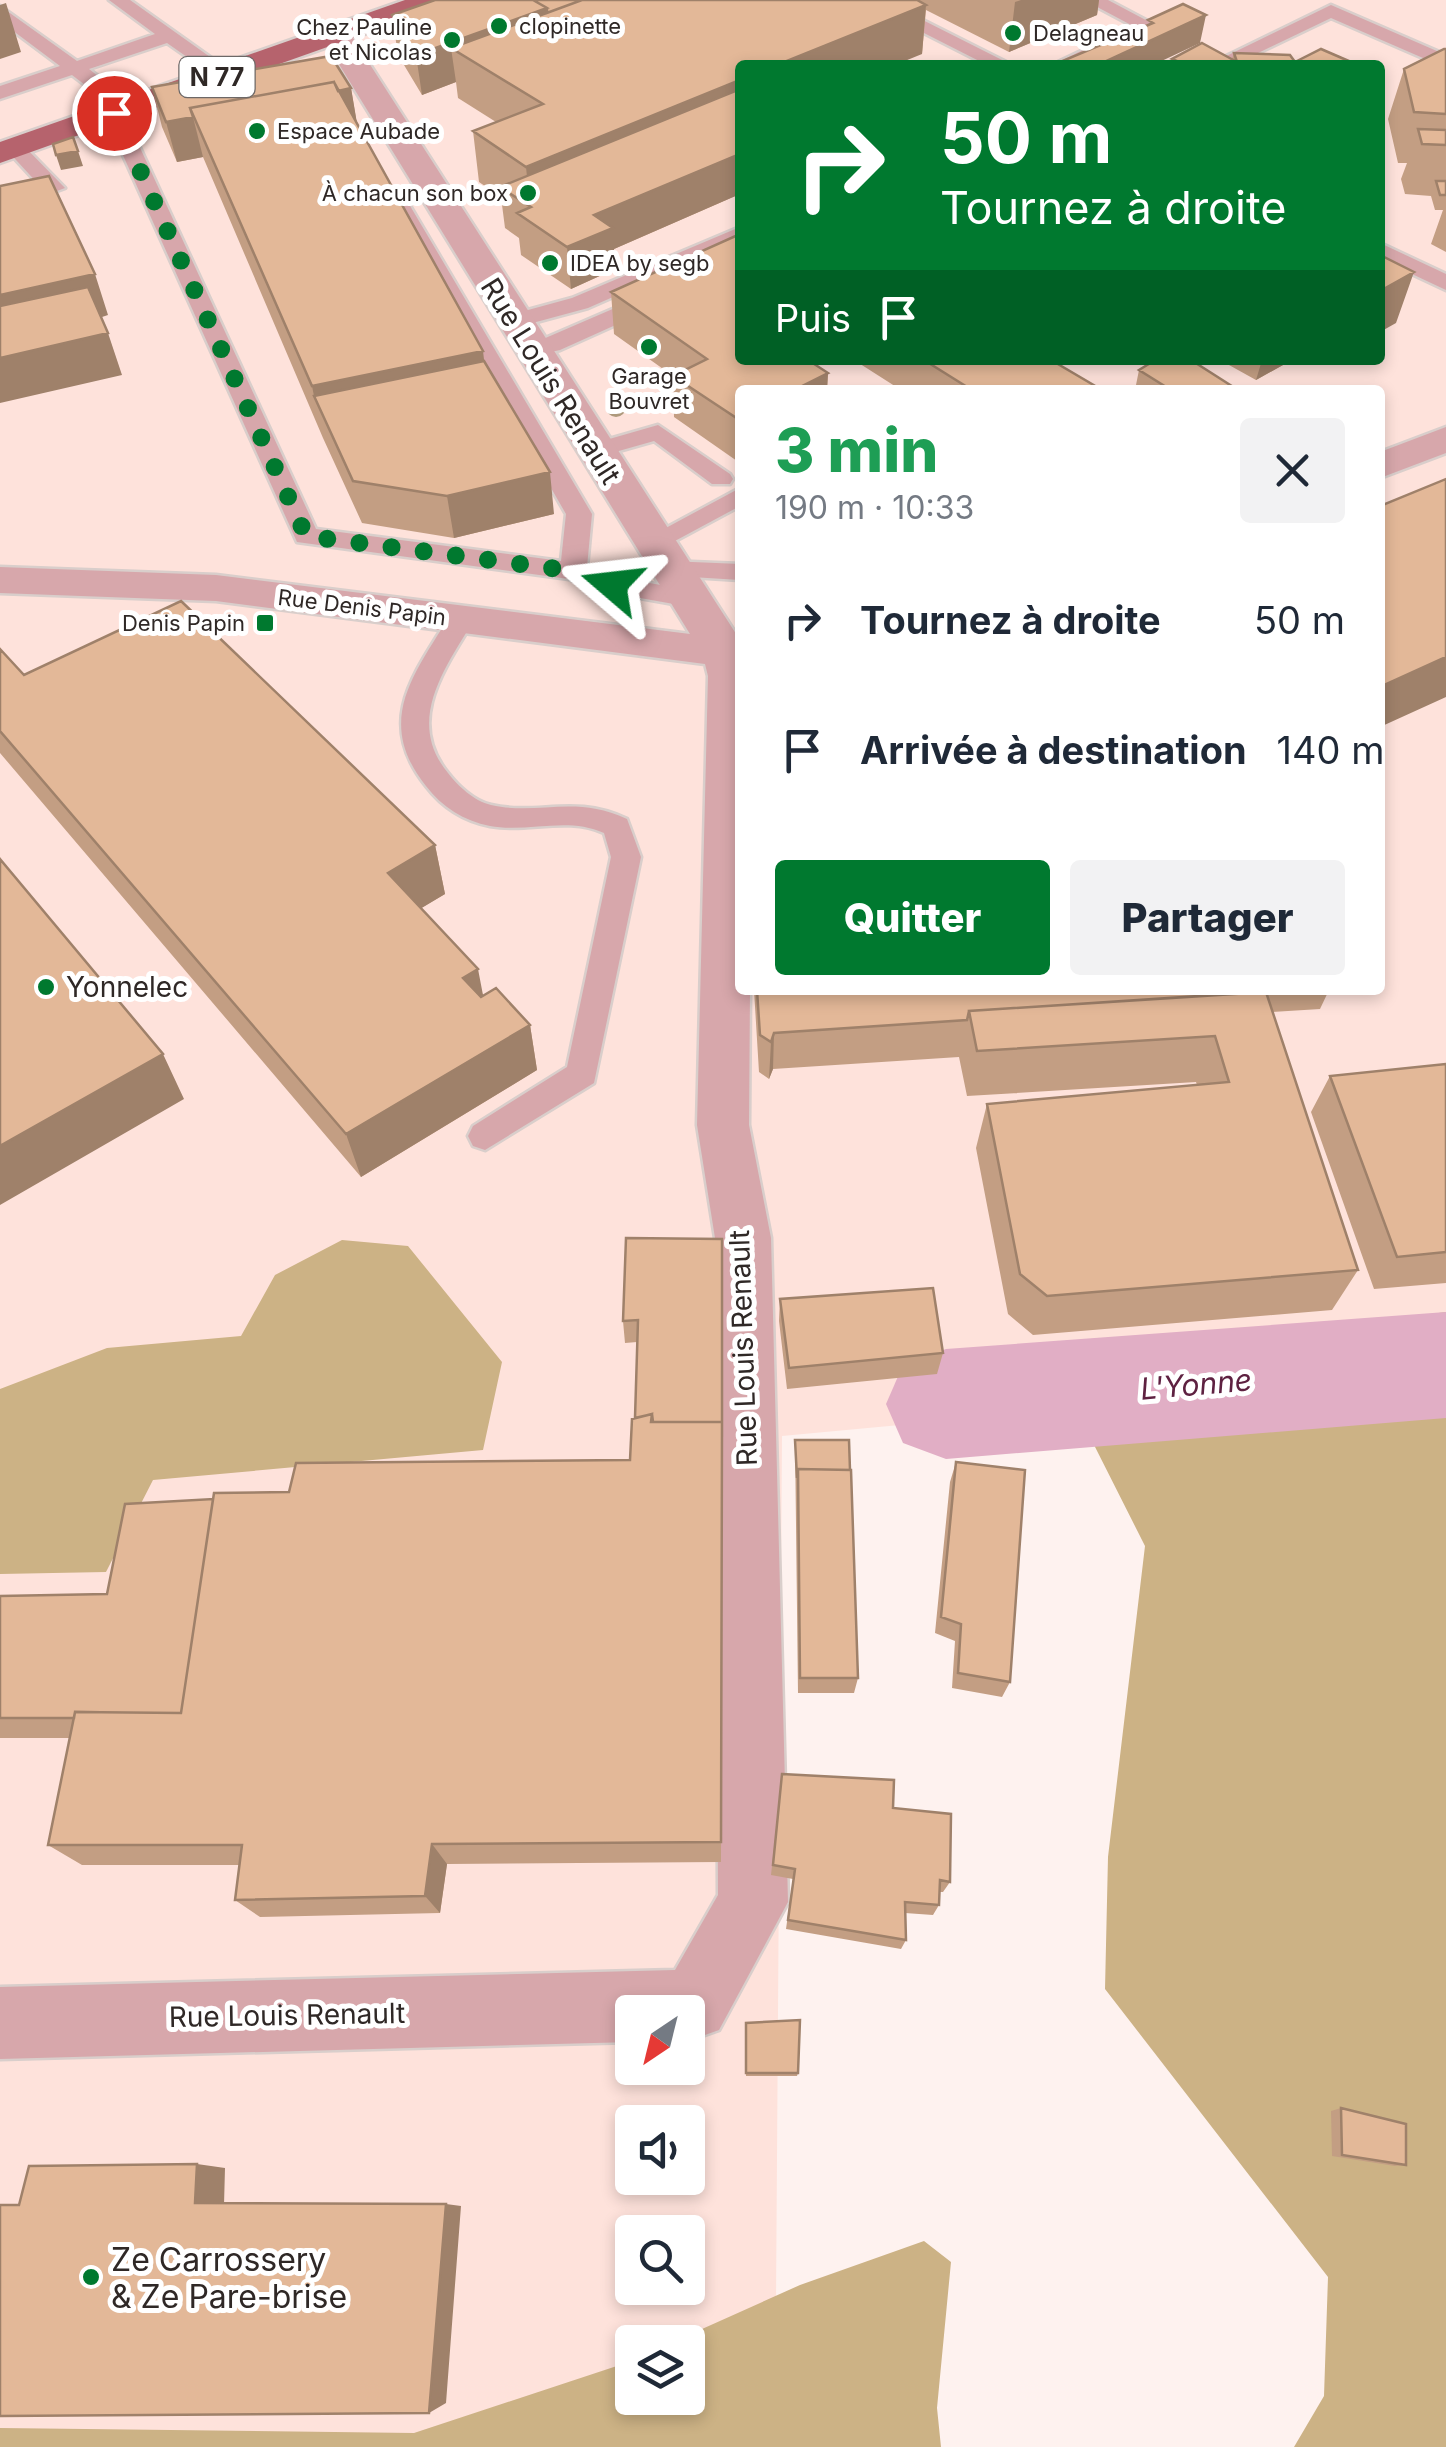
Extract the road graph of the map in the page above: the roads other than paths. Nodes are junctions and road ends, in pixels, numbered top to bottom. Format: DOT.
graph roads {
  1 [pos="118,0"];
  2 [pos="433,0"];
  3 [pos="868,0"];
  4 [pos="1093,0"];
  5 [pos="0,12"];
  6 [pos="336,35"];
  7 [pos="169,36"];
  8 [pos="992,60"];
  9 [pos="1073,60"];
  10 [pos="1229,60"];
  11 [pos="1446,62"];
  12 [pos="74,68"];
  13 [pos="224,74"];
  14 [pos="0,93"];
  15 [pos="121,110"];
  16 [pos="8,151"];
  17 [pos="430,186"];
  18 [pos="0,206"];
  19 [pos="735,235"];
  20 [pos="1385,252"];
  21 [pos="735,263"];
  22 [pos="1446,283"];
  23 [pos="523,335"];
  24 [pos="1446,439"];
  25 [pos="594,451"];
  26 [pos="1385,464"];
  27 [pos="730,488"];
  28 [pos="668,569"];
  29 [pos="574,571"];
  30 [pos="735,572"];
  31 [pos="0,580"];
  32 [pos="461,620"];
  33 [pos="732,654"];
  34 [pos="734,732"];
  35 [pos="485,1136"];
  36 [pos="0,2022"];
  1 -- 7 [label="lane"];
  2 -- 6 [label="main road, N 77"];
  3 -- 8 [label="lane"];
  4 -- 9 [label="lane"];
  5 -- 12 [label="lane"];
  6 -- 13 [label="main road, N 77"];
  6 -- 17 [label="street, Rue Louis Renault"];
  7 -- 12 [label="lane"];
  7 -- 13 [label="lane"];
  10 -- 11 [label="lane"];
  12 -- 14 [label="lane"];
  12 -- 15 [label="lane"];
  13 -- 15 [label="main road, N 77"];
  15 -- 16 [label="main road, N 77"];
  15 -- 29 [label="lane"];
  16 -- 18 [label="lane"];
  17 -- 23 [label="street, Rue Louis Renault"];
  17 -- 29 [label="lane"];
  19 -- 23 [label="lane"];
  20 -- 22 [label="lane"];
  21 -- 23 [label="lane"];
  23 -- 25 [label="street, Rue Louis Renault"];
  24 -- 26 [label="street"];
  25 -- 27 [label="lane"];
  25 -- 28 [label="street, Rue Louis Renault"];
  27 -- 28 [label="lane"];
  28 -- 29 [label="lane"];
  28 -- 30 [label="lane"];
  28 -- 33 [label="street, Rue Louis Renault"];
  31 -- 32 [label="street, Rue Denis Papin"];
  32 -- 33 [label="street, Rue Denis Papin"];
  32 -- 35 [label="lane"];
  33 -- 34 [label="street, Rue Louis Renault"];
  34 -- 36 [label="street, Rue Louis Renault"];
}
